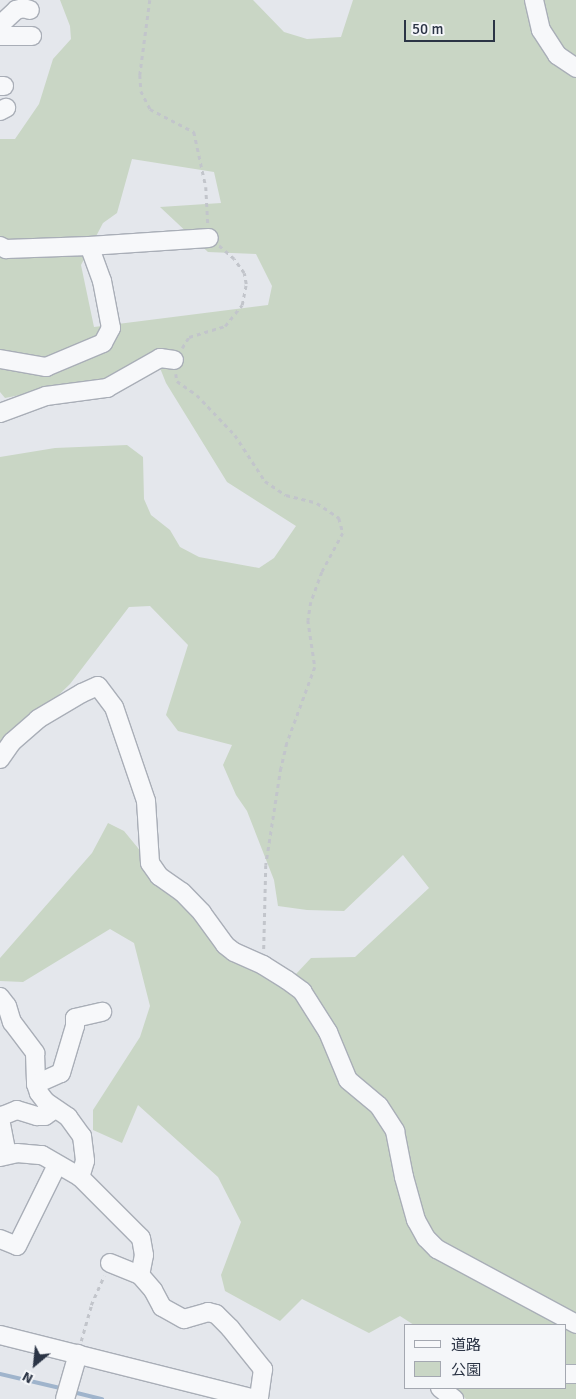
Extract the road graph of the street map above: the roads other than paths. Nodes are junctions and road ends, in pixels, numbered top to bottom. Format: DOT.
graph roads {
  1 [pos="534,0"];
  2 [pos="30,10"];
  3 [pos="0,25"];
  4 [pos="0,36"];
  5 [pos="32,36"];
  6 [pos="576,68"];
  7 [pos="209,238"];
  8 [pos="0,246"];
  9 [pos="89,246"];
  10 [pos="0,359"];
  11 [pos="174,360"];
  12 [pos="0,413"];
  13 [pos="0,759"];
  14 [pos="0,997"];
  15 [pos="102,1012"];
  16 [pos="36,1084"];
  17 [pos="55,1109"];
  18 [pos="4,1156"];
  19 [pos="57,1164"];
  20 [pos="80,1177"];
  21 [pos="0,1238"];
  22 [pos="110,1262"];
  23 [pos="140,1276"];
  24 [pos="576,1324"];
  25 [pos="0,1335"];
  26 [pos="78,1354"];
  27 [pos="441,1389"];
  28 [pos="65,1399"];
  29 [pos="255,1399"];
  30 [pos="259,1399"];
  31 [pos="454,1399"];
  1 -- 6 [label="street"];
  2 -- 3 [label="street"];
  4 -- 5 [label="street"];
  7 -- 9 [label="street"];
  8 -- 9 [label="street"];
  9 -- 10 [label="street"];
  11 -- 12 [label="street"];
  13 -- 24 [label="street"];
  14 -- 16 [label="street"];
  15 -- 16 [label="street"];
  16 -- 17 [label="street"];
  17 -- 18 [label="street"];
  17 -- 20 [label="street"];
  18 -- 19 [label="street"];
  19 -- 20 [label="street"];
  19 -- 21 [label="street"];
  20 -- 23 [label="street"];
  22 -- 23 [label="street"];
  23 -- 30 [label="street"];
  25 -- 26 [label="street"];
  26 -- 28 [label="street"];
  26 -- 29 [label="street"];
  27 -- 31 [label="street"];
}
